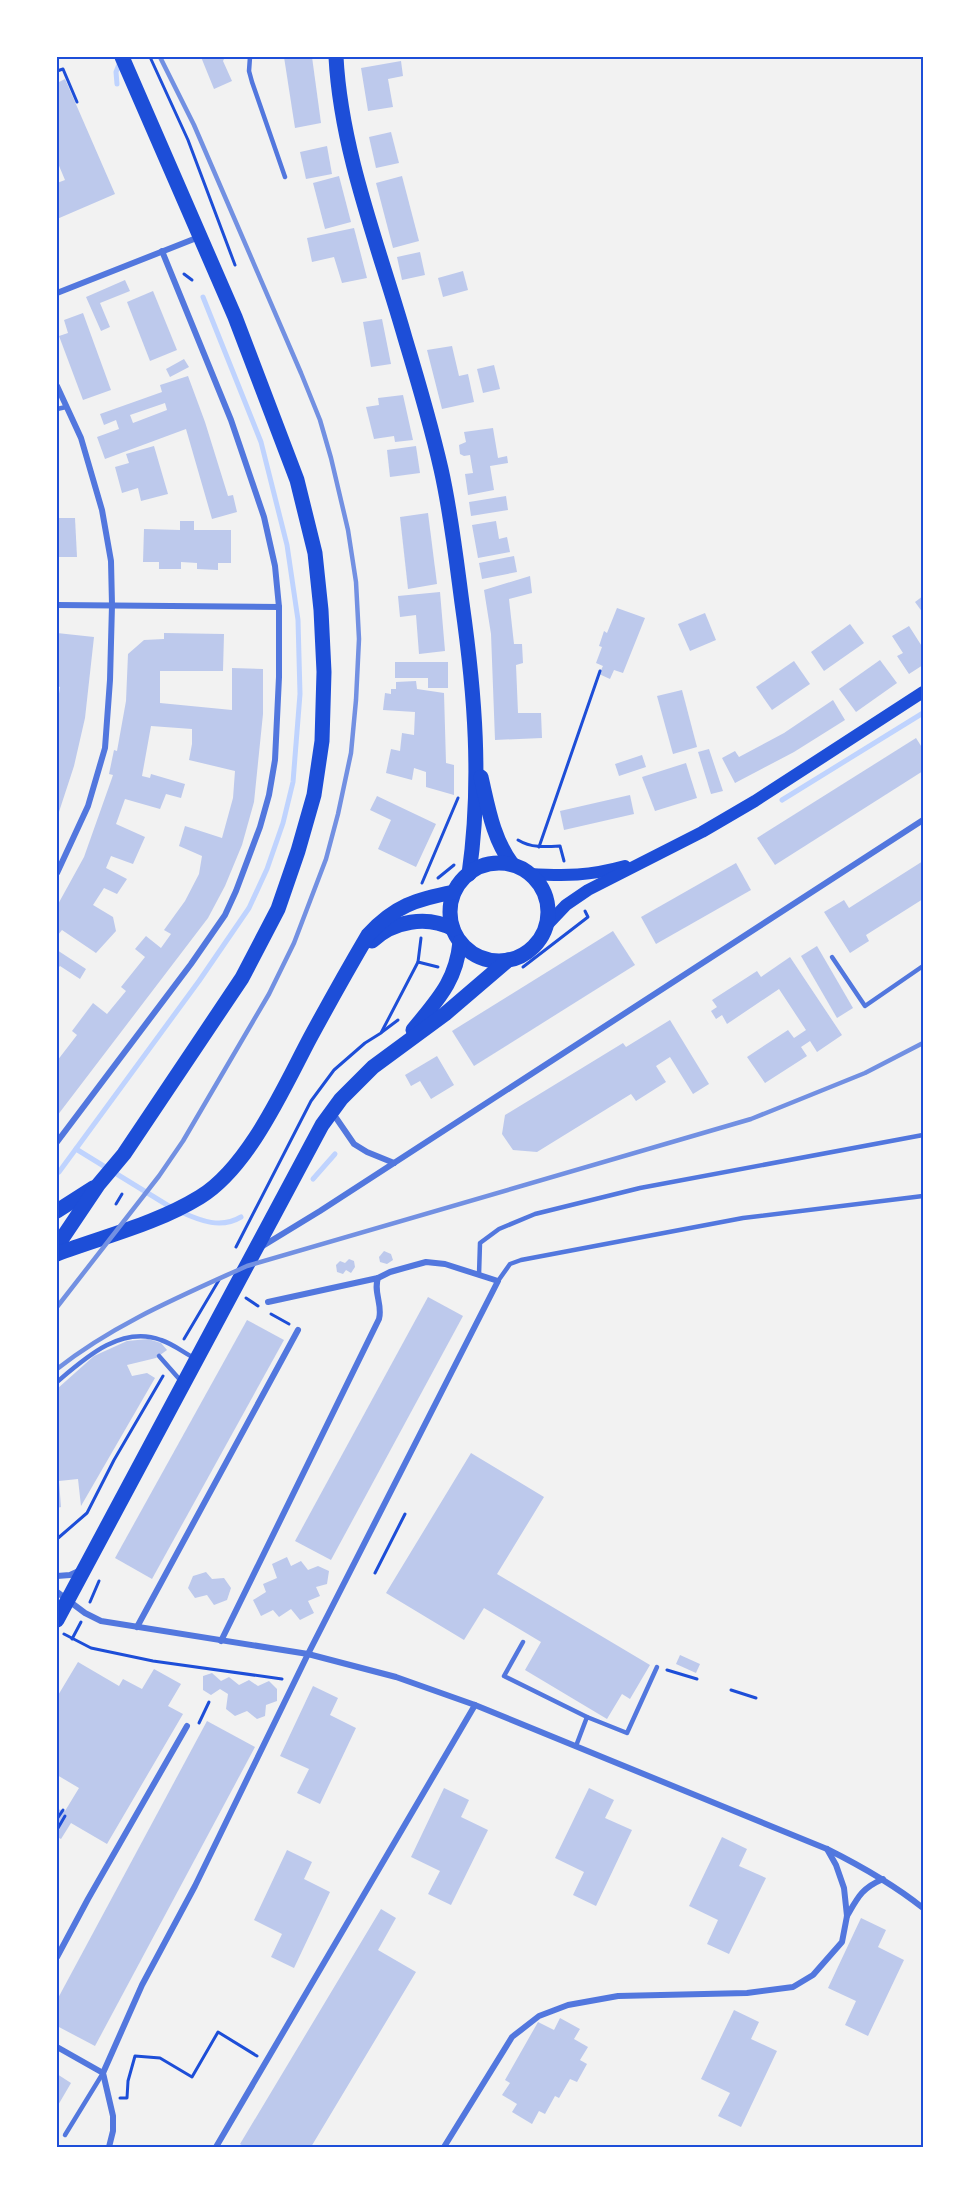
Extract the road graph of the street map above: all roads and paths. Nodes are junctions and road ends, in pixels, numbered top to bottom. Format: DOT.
graph roads {
  1 [pos="122,57"];
  2 [pos="150,57"];
  3 [pos="250,57"];
  4 [pos="336,57"];
  5 [pos="57,71"];
  6 [pos="77,102"];
  7 [pos="285,177"];
  8 [pos="200,237"];
  9 [pos="162,251"];
  10 [pos="235,265"];
  11 [pos="57,293"];
  12 [pos="57,386"];
  13 [pos="66,407"];
  14 [pos="57,409"];
  15 [pos="57,605"];
  16 [pos="112,605"];
  17 [pos="279,607"];
  18 [pos="600,671"];
  19 [pos="923,692"];
  20 [pos="477,760"];
  21 [pos="462,788"];
  22 [pos="923,820"];
  23 [pos="495,831"];
  24 [pos="539,847"];
  25 [pos="652,859"];
  26 [pos="512,864"];
  27 [pos="57,873"];
  28 [pos="469,874"];
  29 [pos="530,874"];
  30 [pos="568,876"];
  31 [pos="421,884"];
  32 [pos="454,892"];
  33 [pos="577,898"];
  34 [pos="548,924"];
  35 [pos="457,935"];
  36 [pos="832,957"];
  37 [pos="350,966"];
  38 [pos="512,966"];
  39 [pos="923,966"];
  40 [pos="407,1014"];
  41 [pos="381,1033"];
  42 [pos="399,1046"];
  43 [pos="331,1111"];
  44 [pos="923,1135"];
  45 [pos="57,1142"];
  46 [pos="394,1163"];
  47 [pos="98,1185"];
  48 [pos="122,1194"];
  49 [pos="923,1196"];
  50 [pos="116,1204"];
  51 [pos="57,1211"];
  52 [pos="57,1246"];
  53 [pos="254,1251"];
  54 [pos="57,1254"];
  55 [pos="479,1275"];
  56 [pos="378,1278"];
  57 [pos="498,1281"];
  58 [pos="268,1302"];
  59 [pos="298,1330"];
  60 [pos="159,1356"];
  61 [pos="196,1359"];
  62 [pos="57,1382"];
  63 [pos="183,1383"];
  64 [pos="405,1514"];
  65 [pos="86,1567"];
  66 [pos="375,1573"];
  67 [pos="57,1576"];
  68 [pos="62,1596"];
  69 [pos="57,1620"];
  70 [pos="137,1627"];
  71 [pos="72,1639"];
  72 [pos="221,1641"];
  73 [pos="523,1642"];
  74 [pos="308,1654"];
  75 [pos="657,1667"];
  76 [pos="697,1679"];
  77 [pos="295,1680"];
  78 [pos="731,1690"];
  79 [pos="756,1698"];
  80 [pos="209,1702"];
  81 [pos="475,1706"];
  82 [pos="586,1717"];
  83 [pos="187,1726"];
  84 [pos="576,1746"];
  85 [pos="63,1810"];
  86 [pos="65,1816"];
  87 [pos="57,1819"];
  88 [pos="57,1827"];
  89 [pos="827,1849"];
  90 [pos="883,1879"];
  91 [pos="923,1908"];
  92 [pos="847,1916"];
  93 [pos="57,1957"];
  94 [pos="57,2047"];
  95 [pos="267,2061"];
  96 [pos="103,2073"];
  97 [pos="109,2098"];
  98 [pos="65,2135"];
  99 [pos="109,2147"];
  100 [pos="216,2147"];
  101 [pos="444,2147"];
  1 -- 8 [label="main road"];
  2 -- 10 [label="path"];
  3 -- 7 [label="lane"];
  4 -- 20 [label="main road"];
  5 -- 6 [label="path"];
  8 -- 9 [label="street"];
  8 -- 47 [label="main road"];
  9 -- 11 [label="street"];
  9 -- 17 [label="street"];
  12 -- 13 [label="street"];
  13 -- 14 [label="lane"];
  13 -- 16 [label="street"];
  15 -- 16 [label="street"];
  16 -- 17 [label="street"];
  16 -- 27 [label="street"];
  17 -- 45 [label="street"];
  18 -- 24 [label="path"];
  19 -- 25 [label="main road"];
  20 -- 23 [label="main road"];
  20 -- 28 [label="main road"];
  21 -- 31 [label="path"];
  22 -- 46 [label="street"];
  23 -- 24 [label="path"];
  23 -- 26 [label="main road"];
  24 -- 30 [label="path"];
  25 -- 30 [label="main road"];
  25 -- 33 [label="main road"];
  26 -- 28 [label="main road"];
  26 -- 29 [label="main road"];
  28 -- 32 [label="main road"];
  29 -- 30 [label="main road"];
  29 -- 34 [label="main road"];
  32 -- 35 [label="main road"];
  32 -- 37 [label="main road"];
  33 -- 34 [label="main road"];
  33 -- 38 [label="path"];
  34 -- 38 [label="main road"];
  35 -- 37 [label="main road"];
  35 -- 38 [label="main road"];
  35 -- 42 [label="main road"];
  36 -- 39 [label="lane"];
  37 -- 54 [label="main road"];
  38 -- 42 [label="main road"];
  40 -- 41 [label="path"];
  42 -- 43 [label="main road"];
  43 -- 46 [label="street"];
  43 -- 53 [label="main road"];
  44 -- 55 [label="lane"];
  46 -- 53 [label="street"];
  47 -- 51 [label="main road"];
  47 -- 52 [label="main road"];
  48 -- 50 [label="path"];
  49 -- 57 [label="lane"];
  53 -- 61 [label="main road"];
  55 -- 56 [label="street"];
  55 -- 57 [label="street"];
  56 -- 58 [label="street"];
  56 -- 72 [label="street"];
  57 -- 74 [label="street"];
  59 -- 70 [label="street"];
  60 -- 63 [label="lane"];
  61 -- 62 [label="lane"];
  61 -- 63 [label="main road"];
  63 -- 65 [label="main road"];
  64 -- 66 [label="path"];
  65 -- 67 [label="street"];
  65 -- 68 [label="main road"];
  68 -- 69 [label="main road"];
  68 -- 70 [label="street"];
  70 -- 72 [label="street"];
  71 -- 77 [label="path"];
  72 -- 74 [label="street"];
  73 -- 82 [label="lane"];
  74 -- 77 [label="street"];
  74 -- 81 [label="street"];
  75 -- 76 [label="path"];
  75 -- 82 [label="lane"];
  77 -- 96 [label="street"];
  78 -- 79 [label="path"];
  80 -- 83 [label="path"];
  81 -- 84 [label="street"];
  81 -- 95 [label="street"];
  82 -- 84 [label="lane"];
  83 -- 93 [label="street"];
  84 -- 89 [label="street"];
  85 -- 87 [label="path"];
  86 -- 88 [label="path"];
  89 -- 90 [label="street"];
  89 -- 92 [label="street"];
  90 -- 91 [label="street"];
  90 -- 92 [label="street"];
  92 -- 101 [label="street"];
  94 -- 96 [label="street"];
  95 -- 97 [label="path"];
  95 -- 100 [label="street"];
  96 -- 97 [label="street"];
  96 -- 98 [label="lane"];
  97 -- 99 [label="street"];
}
